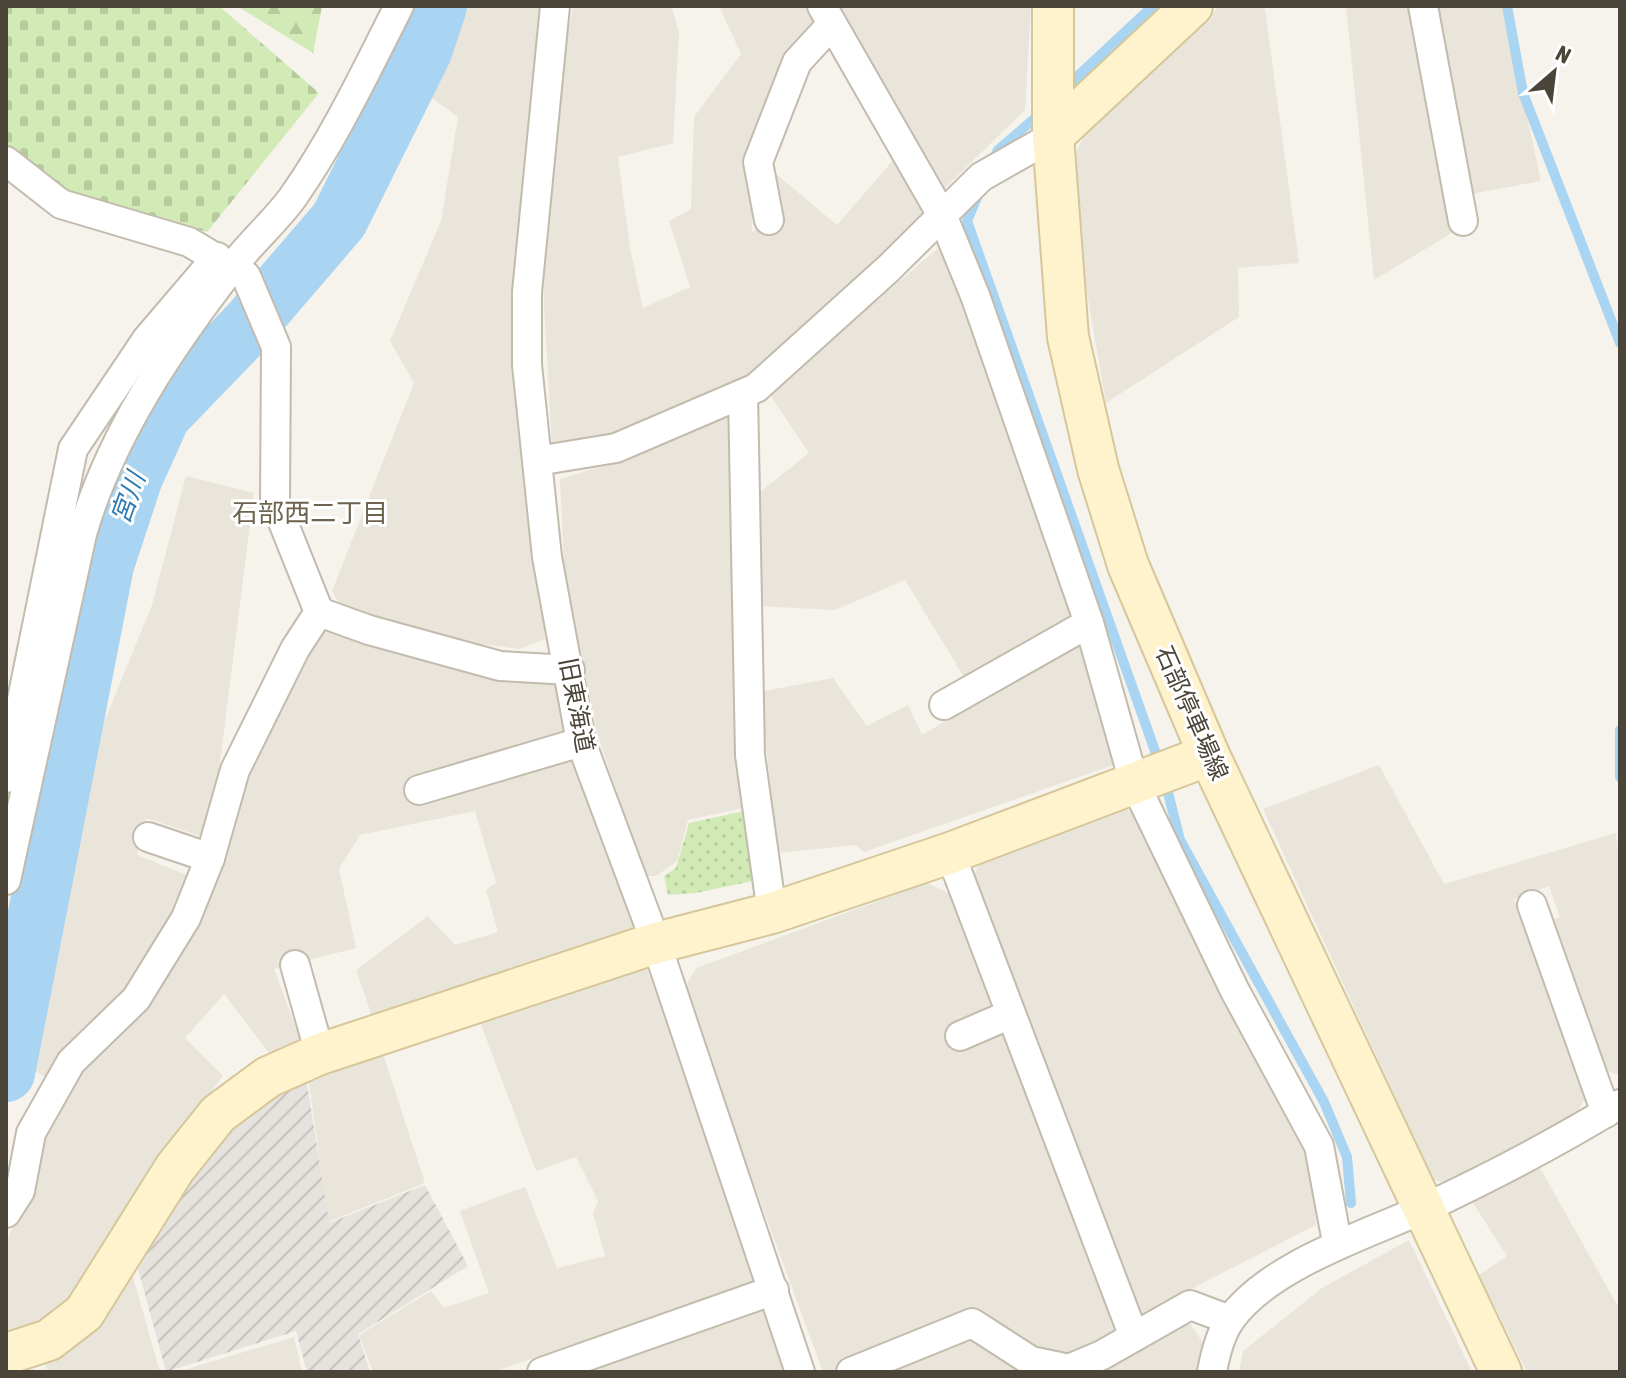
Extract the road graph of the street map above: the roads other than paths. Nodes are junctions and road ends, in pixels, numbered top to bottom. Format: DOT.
graph roads {
  1 [pos="399,6"];
  2 [pos="555,6"];
  3 [pos="1053,6"];
  4 [pos="1192,6"];
  5 [pos="1423,6"];
  6 [pos="827,15"];
  7 [pos="1053,136"];
  8 [pos="6,161"];
  9 [pos="943,217"];
  10 [pos="769,220"];
  11 [pos="1463,221"];
  12 [pos="232,266"];
  13 [pos="743,394"];
  14 [pos="537,461"];
  15 [pos="319,612"];
  16 [pos="1089,623"];
  17 [pos="570,670"];
  18 [pos="944,705"];
  19 [pos="581,742"];
  20 [pos="1209,755"];
  21 [pos="6,778"];
  22 [pos="1134,782"];
  23 [pos="419,790"];
  24 [pos="148,837"];
  25 [pos="950,853"];
  26 [pos="210,858"];
  27 [pos="6,880"];
  28 [pos="1532,905"];
  29 [pos="772,913"];
  30 [pos="656,943"];
  31 [pos="295,965"];
  32 [pos="1011,1014"];
  33 [pos="960,1036"];
  34 [pos="320,1054"];
  35 [pos="1613,1108"];
  36 [pos="1425,1208"];
  37 [pos="6,1213"];
  38 [pos="1337,1242"];
  39 [pos="774,1290"];
  40 [pos="1230,1320"];
  41 [pos="1134,1337"];
  42 [pos="6,1354"];
  43 [pos="542,1372"];
  44 [pos="800,1372"];
  45 [pos="851,1372"];
  46 [pos="1212,1372"];
  47 [pos="1501,1372"];
  1 -- 12 [label="street"];
  2 -- 14 [label="street, 旧東海道"];
  3 -- 7 [label="street, 石部停車場線"];
  4 -- 7 [label="street"];
  5 -- 11 [label="street"];
  6 -- 9 [label="street"];
  6 -- 10 [label="street"];
  7 -- 9 [label="street"];
  7 -- 20 [label="street, 石部停車場線"];
  8 -- 12 [label="street"];
  9 -- 13 [label="street"];
  9 -- 16 [label="street"];
  12 -- 15 [label="street"];
  12 -- 21 [label="street"];
  12 -- 27 [label="street"];
  13 -- 14 [label="street"];
  13 -- 29 [label="street"];
  14 -- 17 [label="street, 旧東海道"];
  15 -- 17 [label="street"];
  15 -- 26 [label="street"];
  16 -- 18 [label="street"];
  16 -- 22 [label="street"];
  17 -- 19 [label="street, 旧東海道"];
  19 -- 23 [label="street"];
  19 -- 30 [label="street, 旧東海道"];
  20 -- 22 [label="street"];
  20 -- 36 [label="street, 石部停車場線"];
  22 -- 25 [label="street"];
  22 -- 38 [label="street"];
  24 -- 26 [label="street"];
  25 -- 29 [label="street"];
  25 -- 32 [label="street"];
  26 -- 37 [label="street"];
  28 -- 35 [label="street"];
  29 -- 30 [label="street"];
  30 -- 34 [label="street"];
  30 -- 39 [label="street, 旧東海道"];
  31 -- 34 [label="street"];
  32 -- 33 [label="street"];
  32 -- 41 [label="street"];
  34 -- 42 [label="street"];
  35 -- 36 [label="street"];
  36 -- 38 [label="street"];
  36 -- 47 [label="street, 石部停車場線"];
  38 -- 40 [label="street"];
  39 -- 43 [label="street"];
  39 -- 44 [label="street, 旧東海道"];
  40 -- 41 [label="street"];
  40 -- 46 [label="street"];
  41 -- 45 [label="street"];
}
